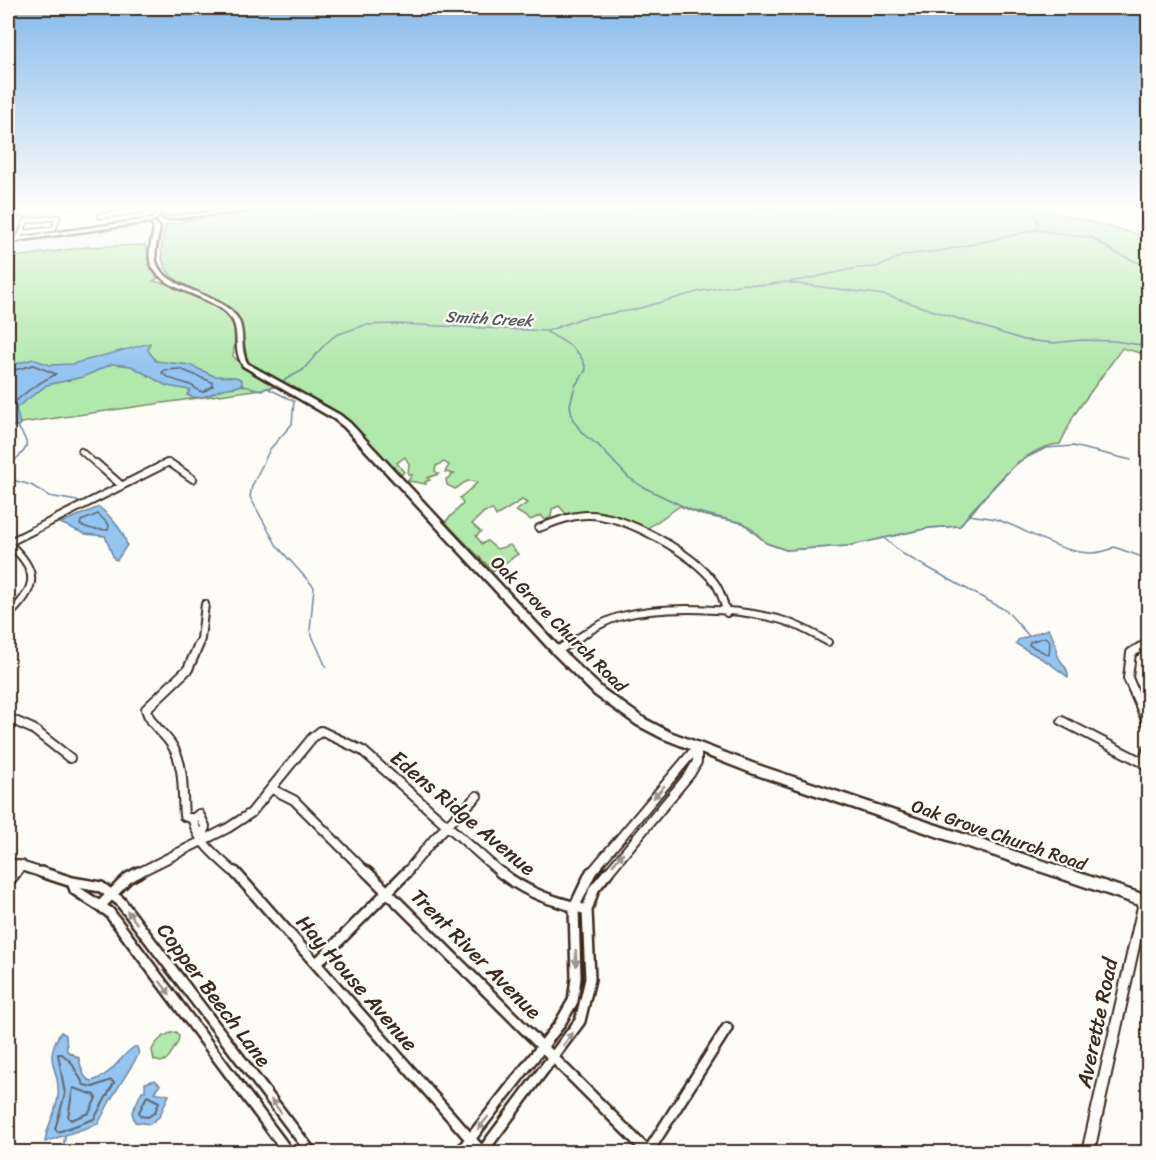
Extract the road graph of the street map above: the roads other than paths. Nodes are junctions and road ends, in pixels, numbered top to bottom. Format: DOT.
graph roads {
  1 [pos="153,260"];
  2 [pos="81,451"];
  3 [pos="193,479"];
  4 [pos="121,485"];
  5 [pos="538,528"];
  6 [pos="8,543"];
  7 [pos="205,604"];
  8 [pos="727,613"];
  9 [pos="8,616"];
  10 [pos="828,642"];
  11 [pos="1142,647"];
  12 [pos="557,651"];
  13 [pos="8,718"];
  14 [pos="1062,721"];
  15 [pos="1149,724"];
  16 [pos="697,747"];
  17 [pos="1149,748"];
  18 [pos="70,758"];
  19 [pos="1146,764"];
  20 [pos="272,789"];
  21 [pos="477,796"];
  22 [pos="640,815"];
  23 [pos="649,822"];
  24 [pos="448,826"];
  25 [pos="203,840"];
  26 [pos="8,862"];
  27 [pos="22,865"];
  28 [pos="8,882"];
  29 [pos="72,882"];
  30 [pos="387,891"];
  31 [pos="111,894"];
  32 [pos="1146,902"];
  33 [pos="100,906"];
  34 [pos="574,908"];
  35 [pos="587,910"];
  36 [pos="317,963"];
  37 [pos="727,1028"];
  38 [pos="543,1047"];
  39 [pos="554,1058"];
  40 [pos="471,1139"];
  41 [pos="288,1152"];
  42 [pos="311,1152"];
  43 [pos="460,1152"];
  44 [pos="482,1152"];
  45 [pos="648,1152"];
  46 [pos="1088,1152"];
  1 -- 12 [label="main road, Oak Grove Church Road"];
  2 -- 4 [label="street"];
  3 -- 4 [label="street"];
  4 -- 6 [label="street"];
  5 -- 8 [label="street"];
  6 -- 9 [label="street"];
  7 -- 25 [label="street"];
  8 -- 10 [label="street"];
  8 -- 12 [label="street"];
  11 -- 15 [label="street"];
  12 -- 16 [label="main road, Oak Grove Church Road"];
  13 -- 18 [label="street"];
  14 -- 19 [label="street"];
  16 -- 22 [label="street, one-way"];
  16 -- 23 [label="street"];
  16 -- 32 [label="main road, Oak Grove Church Road"];
  17 -- 19 [label="street"];
  20 -- 24 [label="street, Edens Ridge Avenue"];
  20 -- 25 [label="street"];
  20 -- 30 [label="street, Trent River Avenue"];
  21 -- 24 [label="street"];
  22 -- 23 [label="street"];
  22 -- 34 [label="street"];
  35 -- 23 [label="street, one-way"];
  24 -- 30 [label="street"];
  24 -- 34 [label="street, Edens Ridge Avenue"];
  25 -- 31 [label="street"];
  25 -- 36 [label="street, Hay House Avenue"];
  26 -- 27 [label="street, Copper Beech Lane"];
  27 -- 28 [label="street"];
  27 -- 29 [label="street, Copper Beech Lane"];
  29 -- 31 [label="street, Copper Beech Lane"];
  29 -- 33 [label="street, Copper Beech Lane"];
  30 -- 36 [label="street"];
  30 -- 38 [label="street, Trent River Avenue"];
  31 -- 33 [label="street"];
  42 -- 31 [label="street, Copper Beech Lane, one-way"];
  32 -- 46 [label="street, Averette Road"];
  33 -- 41 [label="street, Copper Beech Lane, one-way"];
  34 -- 35 [label="street, Edens Ridge Avenue"];
  34 -- 38 [label="street, one-way"];
  39 -- 35 [label="street, one-way"];
  36 -- 40 [label="street, Hay House Avenue"];
  37 -- 45 [label="street"];
  38 -- 39 [label="street, Trent River Avenue"];
  38 -- 40 [label="street, one-way"];
  39 -- 44 [label="street"];
  39 -- 45 [label="street, Trent River Avenue"];
  40 -- 43 [label="street"];
  40 -- 44 [label="street, Hay House Avenue"];
}
